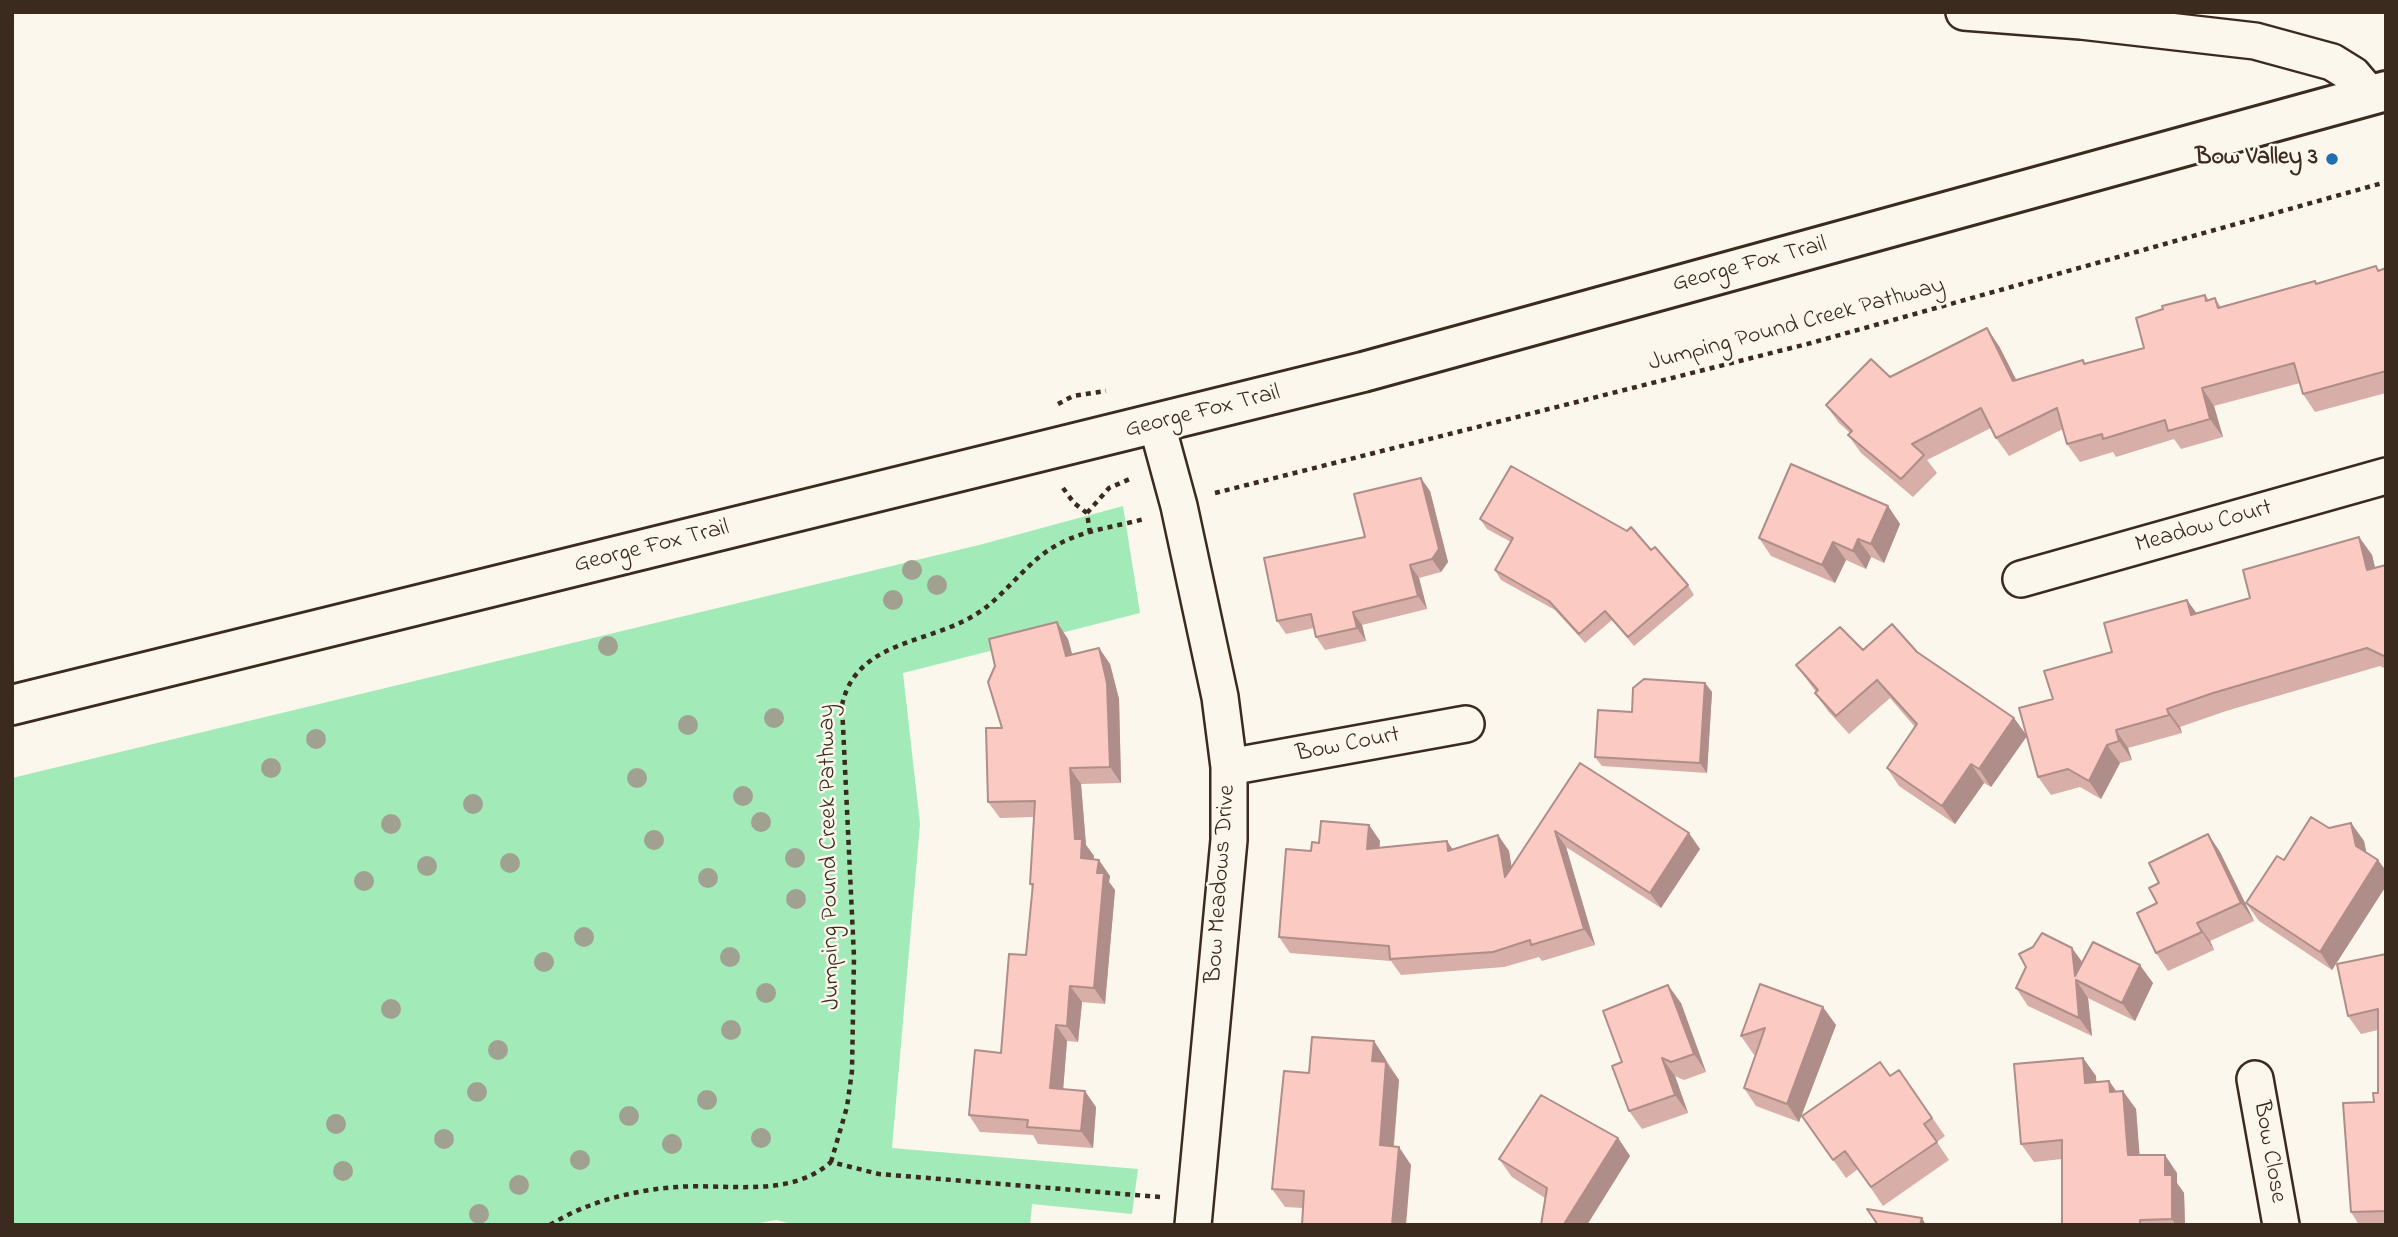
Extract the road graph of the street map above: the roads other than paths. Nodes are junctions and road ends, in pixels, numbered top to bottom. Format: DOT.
graph roads {
  1 [pos="1964,12"];
  2 [pos="2378,93"];
  3 [pos="1157,425"];
  4 [pos="2386,476"];
  5 [pos="2021,579"];
  6 [pos="12,705"];
  7 [pos="1466,724"];
  8 [pos="1229,767"];
  9 [pos="2255,1079"];
  10 [pos="1193,1225"];
  11 [pos="2281,1225"];
  1 -- 2 [label="street"];
  2 -- 3 [label="street, George Fox Trail"];
  3 -- 6 [label="street, George Fox Trail"];
  3 -- 8 [label="street, Bow Meadows Drive"];
  4 -- 5 [label="street, Meadow Court"];
  7 -- 8 [label="street, Bow Court"];
  8 -- 10 [label="street, Bow Meadows Drive"];
  9 -- 11 [label="street, Bow Close"];
}
